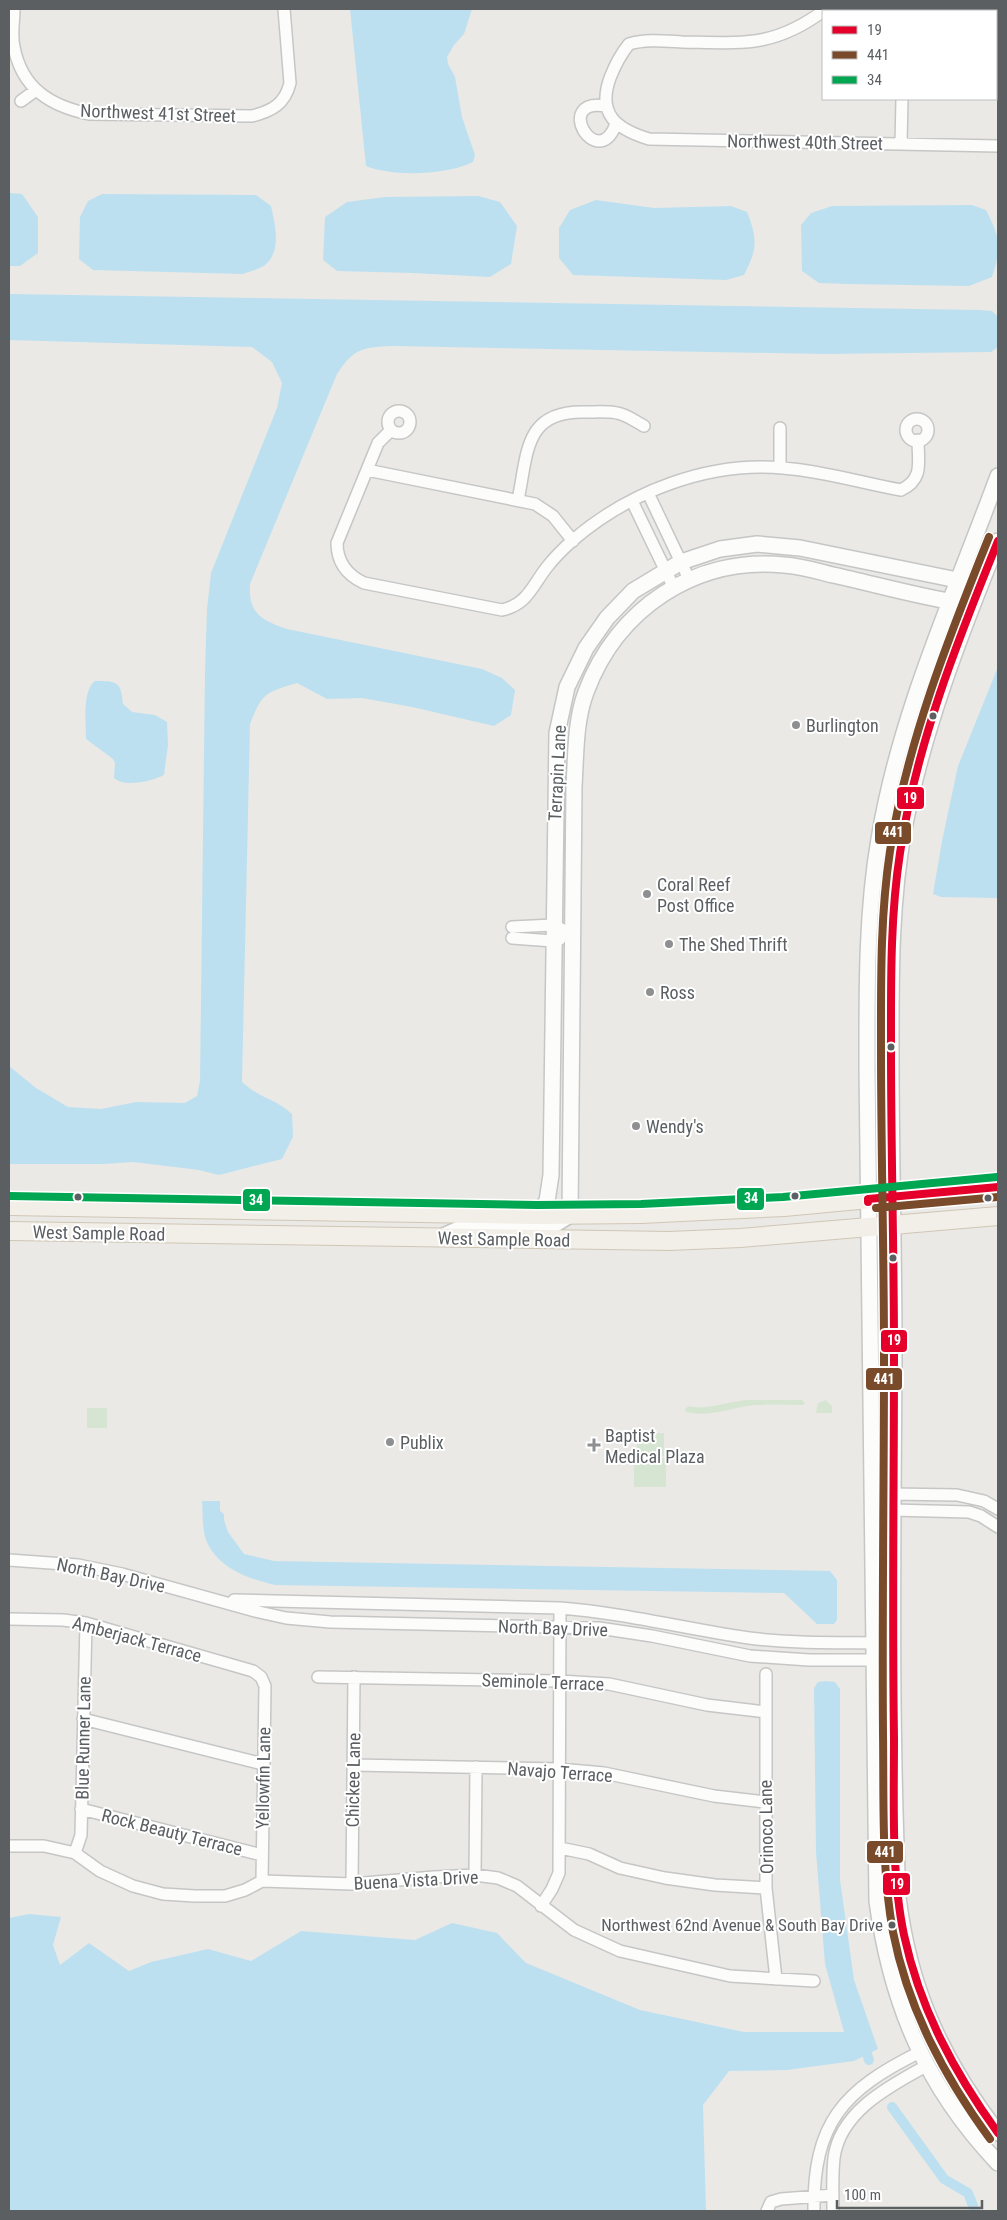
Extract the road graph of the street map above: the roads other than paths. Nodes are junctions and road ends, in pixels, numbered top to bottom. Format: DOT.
graph roads {
  1 [pos="14,9"];
  2 [pos="284,9"];
  3 [pos="822,12"];
  4 [pos="36,90"];
  5 [pos="902,100"];
  6 [pos="21,101"];
  7 [pos="606,106"];
  8 [pos="616,124"];
  9 [pos="901,144"];
  10 [pos="998,146"];
  11 [pos="644,426"];
  12 [pos="780,428"];
  13 [pos="392,430"];
  14 [pos="918,440"];
  15 [pos="780,467"];
  16 [pos="367,470"];
  17 [pos="998,476"];
  18 [pos="648,493"];
  19 [pos="518,500"];
  20 [pos="632,501"];
  21 [pos="573,541"];
  22 [pos="998,541"];
  23 [pos="845,557"];
  24 [pos="681,562"];
  25 [pos="786,565"];
  26 [pos="665,570"];
  27 [pos="689,579"];
  28 [pos="958,580"];
  29 [pos="673,586"];
  30 [pos="980,586"];
  31 [pos="950,601"];
  32 [pos="972,605"];
  33 [pos="896,756"];
  34 [pos="915,778"];
  35 [pos="553,926"];
  36 [pos="869,926"];
  37 [pos="893,926"];
  38 [pos="574,935"];
  39 [pos="553,941"];
  40 [pos="998,1187"];
  41 [pos="892,1197"];
  42 [pos="868,1199"];
  43 [pos="9,1206"];
  44 [pos="275,1210"];
  45 [pos="537,1215"];
  46 [pos="570,1215"];
  47 [pos="998,1216"];
  48 [pos="893,1225"];
  49 [pos="870,1227"];
  50 [pos="9,1232"];
  51 [pos="242,1235"];
  52 [pos="438,1238"];
  53 [pos="892,1494"];
  54 [pos="871,1503"];
  55 [pos="998,1509"];
  56 [pos="892,1510"];
  57 [pos="998,1527"];
  58 [pos="9,1560"];
  59 [pos="213,1598"];
  60 [pos="560,1608"];
  61 [pos="9,1619"];
  62 [pos="86,1623"];
  63 [pos="561,1626"];
  64 [pos="733,1635"];
  65 [pos="873,1642"];
  66 [pos="894,1643"];
  67 [pos="731,1653"];
  68 [pos="873,1660"];
  69 [pos="894,1660"];
  70 [pos="766,1674"];
  71 [pos="261,1677"];
  72 [pos="318,1677"];
  73 [pos="354,1677"];
  74 [pos="560,1681"];
  75 [pos="766,1712"];
  76 [pos="83,1719"];
  77 [pos="263,1764"];
  78 [pos="354,1765"];
  79 [pos="476,1767"];
  80 [pos="559,1769"];
  81 [pos="765,1802"];
  82 [pos="81,1809"];
  83 [pos="9,1846"];
  84 [pos="560,1848"];
  85 [pos="75,1853"];
  86 [pos="262,1855"];
  87 [pos="474,1875"];
  88 [pos="262,1881"];
  89 [pos="352,1884"];
  90 [pos="766,1888"];
  91 [pos="541,1906"];
  92 [pos="776,1979"];
  93 [pos="814,1981"];
  94 [pos="920,2052"];
  95 [pos="926,2066"];
  96 [pos="841,2103"];
  97 [pos="856,2114"];
  98 [pos="998,2133"];
  99 [pos="826,2134"];
  100 [pos="840,2142"];
  101 [pos="998,2163"];
  102 [pos="832,2195"];
  103 [pos="814,2196"];
  104 [pos="767,2211"];
  105 [pos="814,2211"];
  106 [pos="832,2211"];
  1 -- 4 [label="street, Northwest 41st Street"];
  2 -- 4 [label="street, Northwest 41st Street"];
  3 -- 7 [label="street"];
  4 -- 6 [label="street"];
  5 -- 9 [label="street"];
  7 -- 8 [label="street"];
  7 -- 8 [label="street"];
  8 -- 9 [label="street, Northwest 40th Street"];
  9 -- 10 [label="street, Northwest 40th Street"];
  11 -- 19 [label="street"];
  12 -- 15 [label="street"];
  13 -- 16 [label="street"];
  14 -- 15 [label="street"];
  15 -- 18 [label="street"];
  16 -- 19 [label="street"];
  16 -- 21 [label="street"];
  17 -- 28 [label="street"];
  18 -- 20 [label="street"];
  18 -- 24 [label="street"];
  19 -- 21 [label="street"];
  20 -- 21 [label="street"];
  20 -- 26 [label="street"];
  22 -- 30 [label="street"];
  23 -- 24 [label="street, Terrapin Lane"];
  23 -- 25 [label="street"];
  23 -- 28 [label="street, Terrapin Lane"];
  24 -- 26 [label="street, Terrapin Lane"];
  24 -- 27 [label="street"];
  25 -- 27 [label="street, Terrapin Lane"];
  25 -- 31 [label="street, Terrapin Lane"];
  26 -- 29 [label="street"];
  26 -- 35 [label="street, Terrapin Lane"];
  27 -- 29 [label="street, Terrapin Lane"];
  28 -- 30 [label="street, Terrapin Lane"];
  28 -- 31 [label="street"];
  29 -- 38 [label="street, Terrapin Lane"];
  30 -- 32 [label="street"];
  31 -- 32 [label="street, Terrapin Lane"];
  31 -- 33 [label="street"];
  32 -- 34 [label="street"];
  33 -- 34 [label="street"];
  33 -- 36 [label="street"];
  34 -- 37 [label="street"];
  35 -- 38 [label="street"];
  35 -- 39 [label="street, Terrapin Lane"];
  35 -- 39 [label="street"];
  36 -- 37 [label="street"];
  36 -- 42 [label="street"];
  37 -- 41 [label="street"];
  38 -- 39 [label="street"];
  38 -- 46 [label="street, Terrapin Lane"];
  39 -- 45 [label="street, Terrapin Lane"];
  40 -- 41 [label="main road, West Sample Road"];
  41 -- 42 [label="main road, West Sample Road"];
  41 -- 48 [label="street"];
  42 -- 46 [label="main road, West Sample Road"];
  42 -- 49 [label="street"];
  43 -- 44 [label="main road, West Sample Road"];
  44 -- 45 [label="main road, West Sample Road"];
  44 -- 51 [label="main road"];
  45 -- 46 [label="main road, West Sample Road"];
  46 -- 52 [label="street"];
  47 -- 48 [label="main road, West Sample Road"];
  48 -- 49 [label="main road, West Sample Road"];
  48 -- 53 [label="street"];
  49 -- 52 [label="main road, West Sample Road"];
  49 -- 54 [label="street"];
  50 -- 51 [label="main road, West Sample Road"];
  51 -- 52 [label="main road, West Sample Road"];
  53 -- 54 [label="street"];
  53 -- 55 [label="street"];
  53 -- 56 [label="street"];
  54 -- 56 [label="street"];
  54 -- 65 [label="street"];
  56 -- 57 [label="street"];
  56 -- 66 [label="street"];
  58 -- 59 [label="street, North Bay Drive"];
  59 -- 60 [label="street, North Bay Drive"];
  59 -- 63 [label="street, North Bay Drive"];
  60 -- 63 [label="street"];
  60 -- 64 [label="street, North Bay Drive"];
  61 -- 62 [label="street, Amberjack Terrace"];
  62 -- 71 [label="street, Amberjack Terrace"];
  62 -- 76 [label="street, Blue Runner Lane"];
  63 -- 67 [label="street, North Bay Drive"];
  63 -- 74 [label="street"];
  64 -- 65 [label="street, North Bay Drive"];
  64 -- 67 [label="street"];
  65 -- 66 [label="street, North Bay Drive"];
  65 -- 68 [label="street"];
  66 -- 69 [label="street"];
  67 -- 68 [label="street, North Bay Drive"];
  68 -- 69 [label="street, North Bay Drive"];
  68 -- 94 [label="street"];
  69 -- 98 [label="street"];
  70 -- 75 [label="street, Orinoco Lane"];
  71 -- 77 [label="street, Yellowfin Lane"];
  72 -- 73 [label="street, Seminole Terrace"];
  73 -- 74 [label="street, Seminole Terrace"];
  73 -- 78 [label="street, Chickee Lane"];
  74 -- 75 [label="street, Seminole Terrace"];
  74 -- 80 [label="street"];
  75 -- 81 [label="street, Orinoco Lane"];
  76 -- 77 [label="street"];
  76 -- 82 [label="street, Blue Runner Lane"];
  77 -- 86 [label="street, Yellowfin Lane"];
  78 -- 79 [label="street, Navajo Terrace"];
  78 -- 89 [label="street, Chickee Lane"];
  79 -- 80 [label="street, Navajo Terrace"];
  79 -- 87 [label="street"];
  80 -- 81 [label="street, Navajo Terrace"];
  80 -- 84 [label="street"];
  81 -- 90 [label="street, Orinoco Lane"];
  82 -- 85 [label="street, Blue Runner Lane"];
  82 -- 86 [label="street, Rock Beauty Terrace"];
  83 -- 85 [label="street, Buena Vista Drive"];
  84 -- 90 [label="street"];
  84 -- 91 [label="street"];
  85 -- 88 [label="street, Buena Vista Drive"];
  86 -- 88 [label="street, Yellowfin Lane"];
  87 -- 89 [label="street, Buena Vista Drive"];
  87 -- 91 [label="street, Buena Vista Drive"];
  88 -- 89 [label="street, Buena Vista Drive"];
  90 -- 92 [label="street, Orinoco Lane"];
  91 -- 92 [label="street, Buena Vista Drive"];
  92 -- 93 [label="street, Buena Vista Drive"];
  94 -- 95 [label="street"];
  94 -- 96 [label="street"];
  95 -- 97 [label="street"];
  95 -- 101 [label="street"];
  96 -- 97 [label="street"];
  96 -- 99 [label="street"];
  97 -- 100 [label="street"];
  99 -- 100 [label="street"];
  99 -- 103 [label="street"];
  100 -- 102 [label="street"];
  102 -- 103 [label="street"];
  102 -- 106 [label="street"];
  103 -- 104 [label="street"];
  103 -- 105 [label="street"];
}
